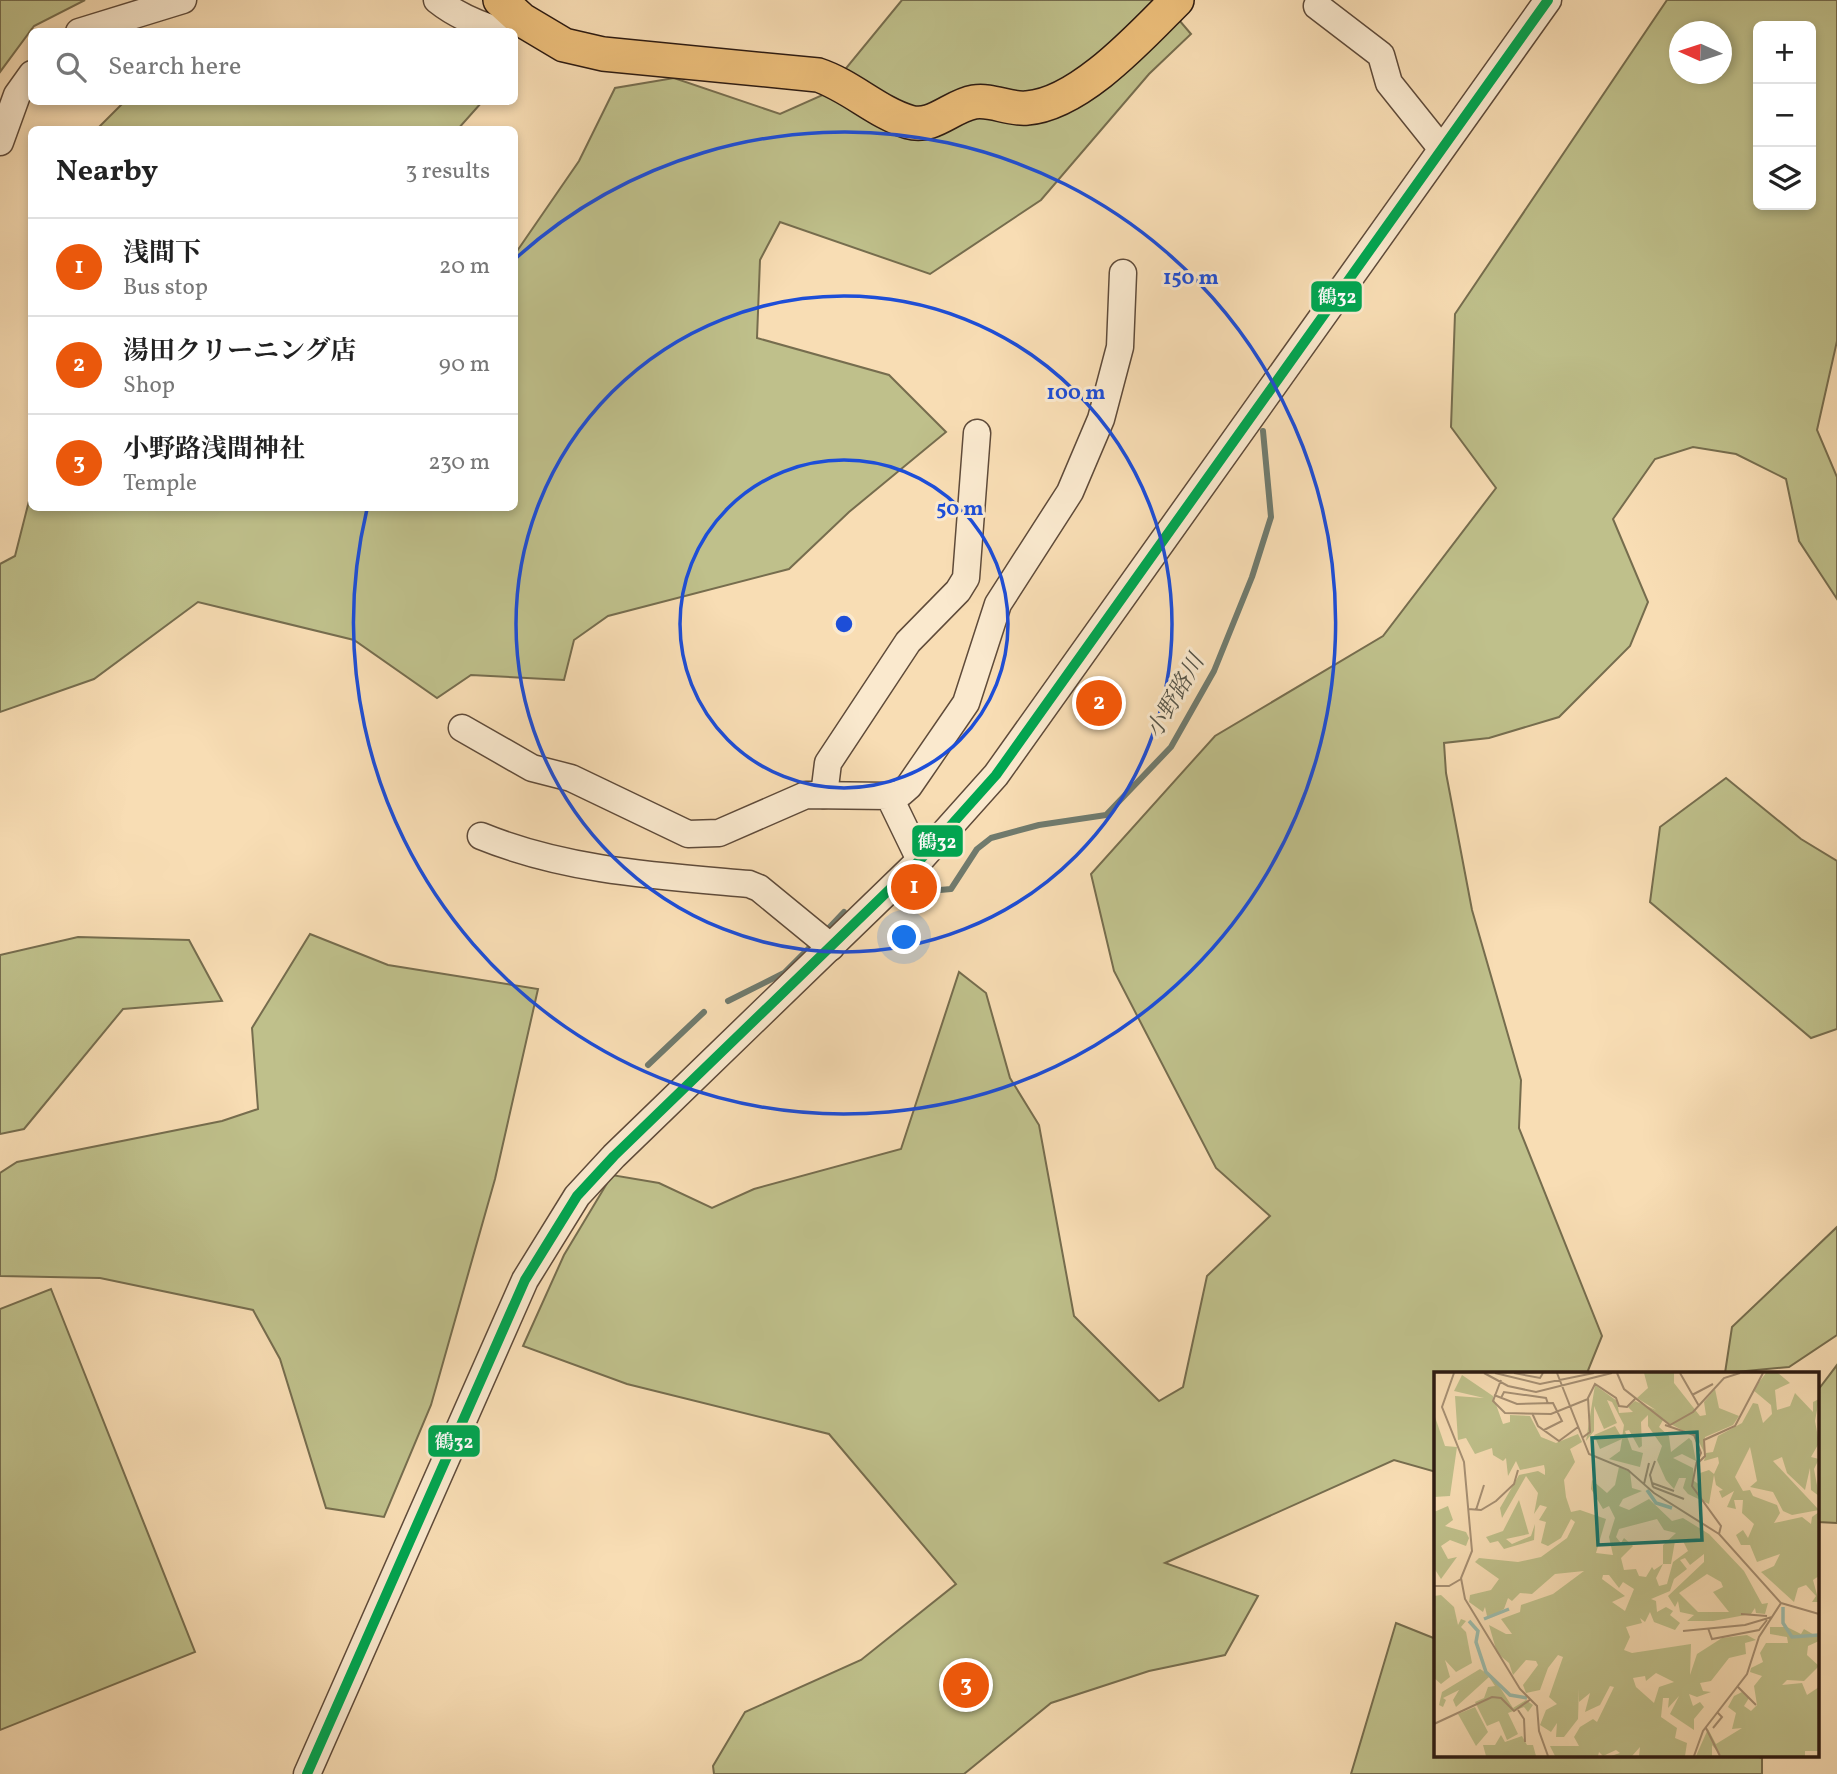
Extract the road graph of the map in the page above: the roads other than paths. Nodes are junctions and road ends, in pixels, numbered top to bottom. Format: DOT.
graph roads {
  1 [pos="183,0"];
  2 [pos="437,0"];
  3 [pos="500,0"];
  4 [pos="1177,0"];
  5 [pos="1548,0"];
  6 [pos="1317,6"];
  7 [pos="92,28"];
  8 [pos="490,28"];
  9 [pos="528,34"];
  10 [pos="28,79"];
  11 [pos="0,142"];
  12 [pos="1441,148"];
  13 [pos="1122,273"];
  14 [pos="977,433"];
  15 [pos="462,728"];
  16 [pos="824,795"];
  17 [pos="890,796"];
  18 [pos="481,836"];
  19 [pos="920,860"];
  20 [pos="831,947"];
  21 [pos="307,1774"];
  1 -- 7 [label="street"];
  2 -- 8 [label="street"];
  3 -- 9 [label="main road"];
  4 -- 9 [label="main road"];
  5 -- 12 [label="street"];
  6 -- 12 [label="street"];
  10 -- 11 [label="street"];
  12 -- 19 [label="street"];
  13 -- 17 [label="street"];
  14 -- 16 [label="street"];
  15 -- 16 [label="street"];
  16 -- 17 [label="street"];
  17 -- 19 [label="street"];
  18 -- 20 [label="street"];
  19 -- 20 [label="street"];
  20 -- 21 [label="street"];
}
